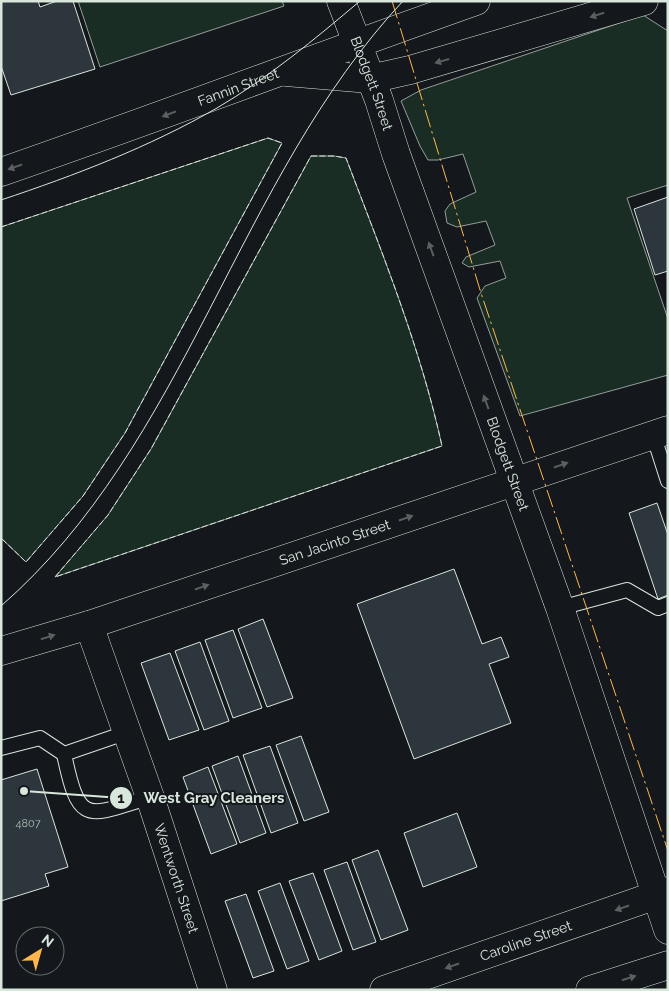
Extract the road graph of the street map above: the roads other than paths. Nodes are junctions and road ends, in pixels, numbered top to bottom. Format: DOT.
graph roads {
  1 [pos="341,1"];
  2 [pos="476,1"];
  3 [pos="644,1"];
  4 [pos="356,43"];
  5 [pos="280,72"];
  6 [pos="370,79"];
  7 [pos="1,172"];
  8 [pos="660,432"];
  9 [pos="514,481"];
  10 [pos="668,481"];
  11 [pos="668,604"];
  12 [pos="560,608"];
  13 [pos="89,625"];
  14 [pos="1,651"];
  15 [pos="128,732"];
  16 [pos="1,748"];
  17 [pos="64,754"];
  18 [pos="150,797"];
  19 [pos="662,894"];
  20 [pos="668,930"];
  21 [pos="668,966"];
  22 [pos="213,990"];
  23 [pos="384,990"];
  24 [pos="590,990"];
  1 -- 4 [label="main road, Blodgett Street"];
  2 -- 4 [label="main road, Fannin Street"];
  3 -- 6 [label="main road, one-way"];
  4 -- 5 [label="main road, Fannin Street"];
  4 -- 6 [label="main road, Blodgett Street"];
  5 -- 6 [label="main road"];
  5 -- 7 [label="main road, Fannin Street, one-way"];
  9 -- 6 [label="main road, Blodgett Street, one-way"];
  9 -- 8 [label="main road, San Jacinto Street, one-way"];
  8 -- 10 [label="lane"];
  9 -- 12 [label="main road, Blodgett Street"];
  13 -- 9 [label="main road, San Jacinto Street, one-way"];
  11 -- 12 [label="lane"];
  12 -- 19 [label="main road, Blodgett Street"];
  14 -- 13 [label="main road, San Jacinto Street, one-way"];
  13 -- 15 [label="main road, Wentworth Street"];
  15 -- 17 [label="lane"];
  15 -- 18 [label="main road, Wentworth Street"];
  16 -- 17 [label="lane"];
  17 -- 18 [label="lane"];
  18 -- 22 [label="main road, Wentworth Street"];
  19 -- 20 [label="main road, Blodgett Street"];
  19 -- 23 [label="main road, Caroline Street, one-way"];
  24 -- 21 [label="main road, one-way"];
}
